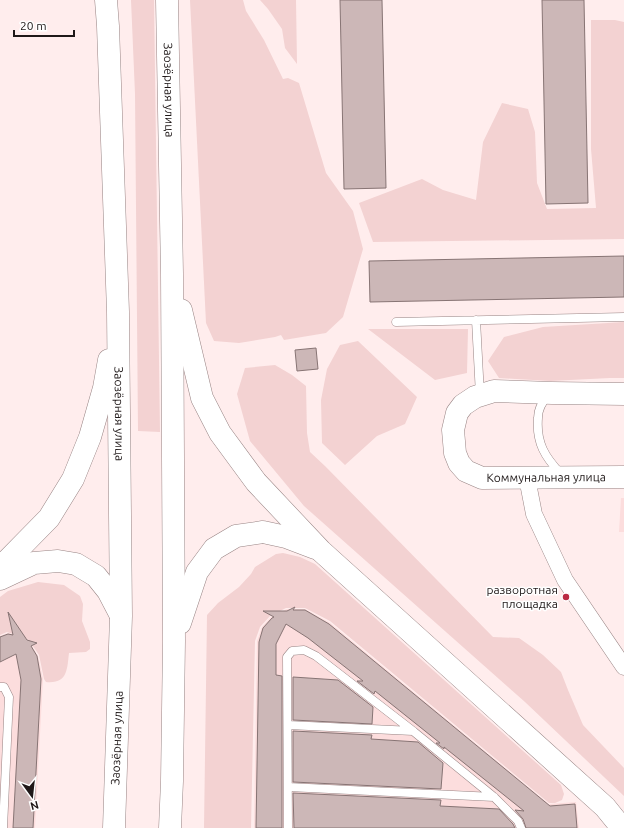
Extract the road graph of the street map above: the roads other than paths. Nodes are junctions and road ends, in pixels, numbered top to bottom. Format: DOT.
graph roads {
  1 [pos="106,0"];
  2 [pos="167,0"];
  3 [pos="172,274"];
  4 [pos="118,312"];
  5 [pos="624,317"];
  6 [pos="476,320"];
  7 [pos="396,322"];
  8 [pos="552,393"];
  9 [pos="624,394"];
  10 [pos="480,395"];
  11 [pos="564,477"];
  12 [pos="624,477"];
  13 [pos="526,478"];
  14 [pos="321,551"];
  15 [pos="0,568"];
  16 [pos="0,579"];
  17 [pos="121,616"];
  18 [pos="174,641"];
  19 [pos="624,667"];
  20 [pos="0,687"];
  21 [pos="288,724"];
  22 [pos="413,731"];
  23 [pos="3,777"];
  24 [pos="288,786"];
  25 [pos="494,797"];
  26 [pos="4,828"];
  27 [pos="114,828"];
  28 [pos="170,828"];
  29 [pos="288,828"];
  30 [pos="520,828"];
  31 [pos="622,828"];
  1 -- 4 [label="main road, Заозёрная улица"];
  2 -- 3 [label="main road, Заозёрная улица"];
  3 -- 14 [label="main road"];
  3 -- 18 [label="main road, Заозёрная улица"];
  4 -- 15 [label="main road"];
  4 -- 17 [label="main road, Заозёрная улица"];
  5 -- 6 [label="lane"];
  6 -- 7 [label="lane"];
  6 -- 10 [label="lane"];
  8 -- 9 [label="main road, Коммунальная улица"];
  8 -- 10 [label="main road, Коммунальная улица"];
  8 -- 11 [label="lane"];
  10 -- 13 [label="main road, Коммунальная улица"];
  11 -- 12 [label="main road, Коммунальная улица"];
  11 -- 13 [label="main road, Коммунальная улица"];
  13 -- 19 [label="street"];
  14 -- 18 [label="main road"];
  14 -- 31 [label="main road"];
  16 -- 17 [label="main road"];
  17 -- 27 [label="main road, Заозёрная улица"];
  18 -- 28 [label="main road, Заозёрная улица"];
  20 -- 23 [label="lane"];
  21 -- 22 [label="lane"];
  21 -- 22 [label="lane"];
  21 -- 24 [label="lane"];
  22 -- 25 [label="lane"];
  23 -- 26 [label="lane"];
  24 -- 25 [label="lane"];
  24 -- 29 [label="lane"];
  25 -- 30 [label="lane"];
}
